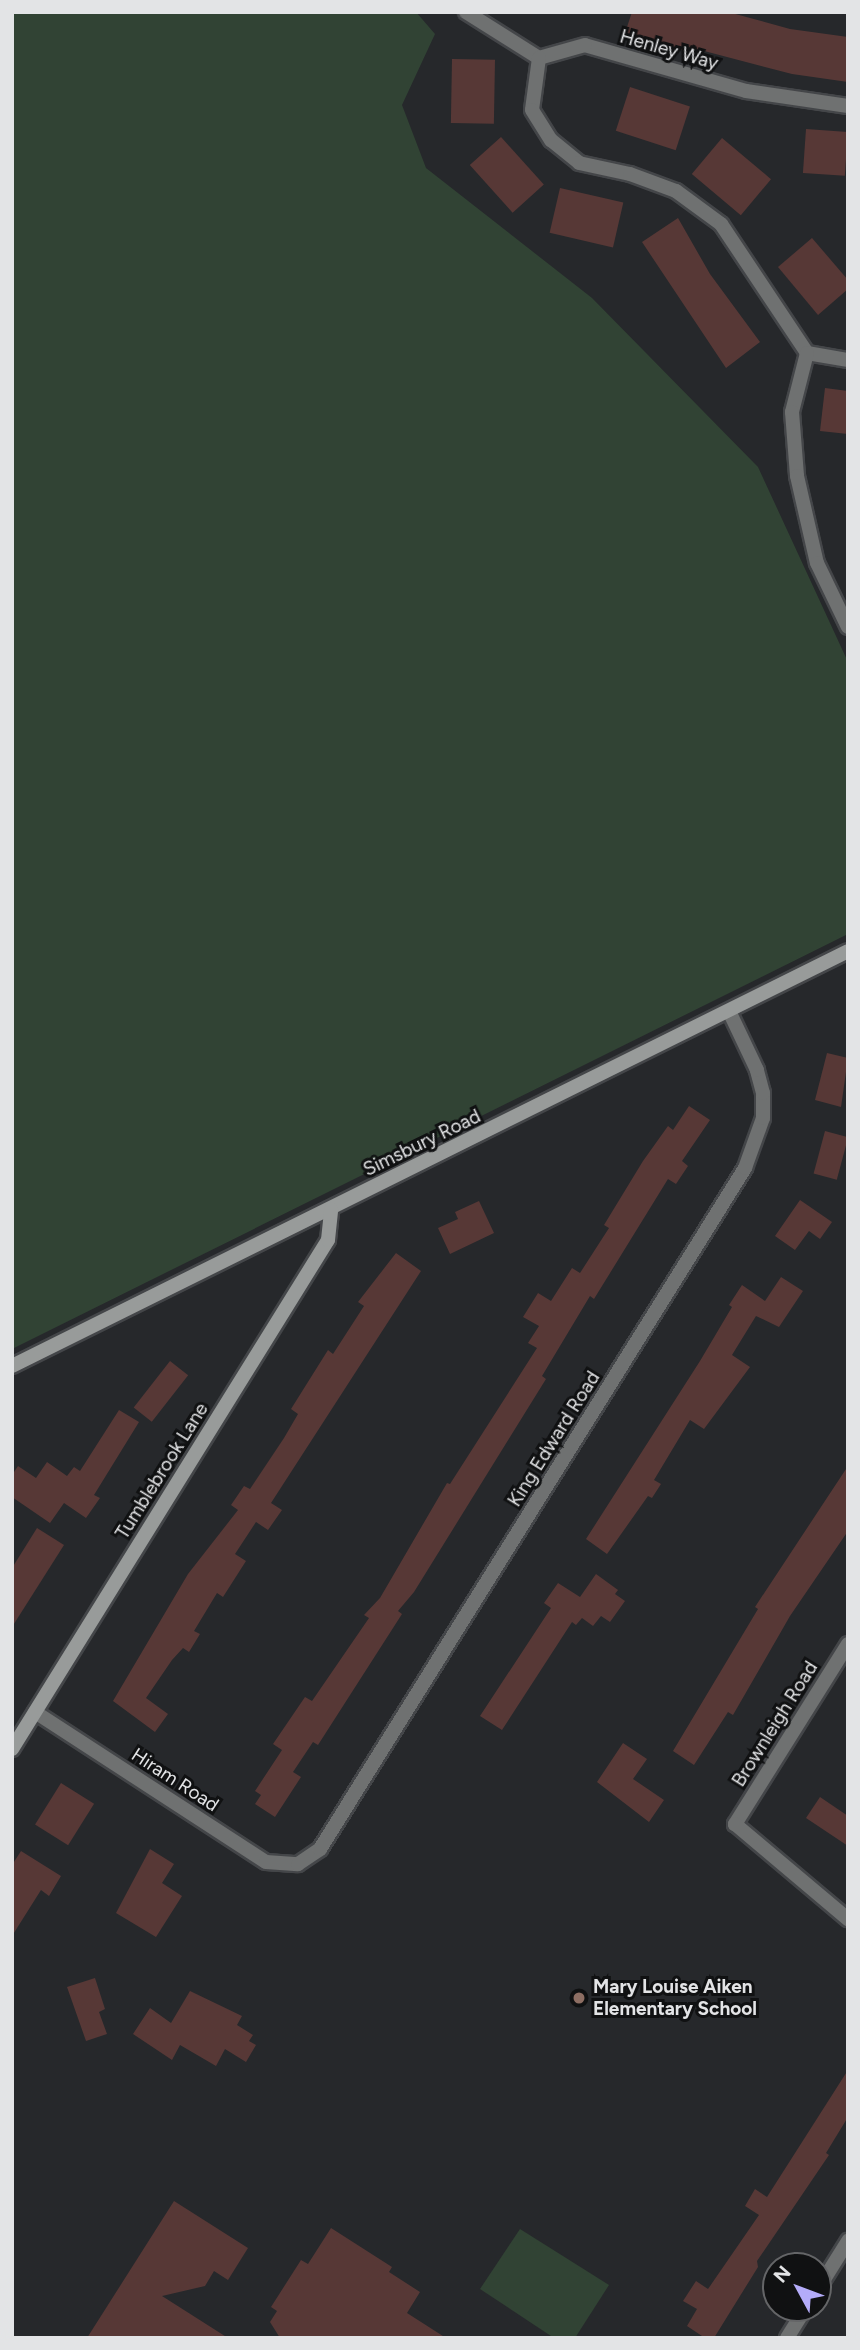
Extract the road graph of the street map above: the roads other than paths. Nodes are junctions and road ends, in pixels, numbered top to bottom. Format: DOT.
graph roads {
  1 [pos="466,12"];
  2 [pos="539,58"];
  3 [pos="848,106"];
  4 [pos="807,353"];
  5 [pos="848,360"];
  6 [pos="848,627"];
  7 [pos="848,951"];
  8 [pos="729,1011"];
  9 [pos="331,1209"];
  10 [pos="12,1367"];
  11 [pos="848,1644"];
  12 [pos="35,1712"];
  13 [pos="12,1749"];
  14 [pos="298,1864"];
  15 [pos="848,1919"];
  16 [pos="848,2241"];
  17 [pos="832,2267"];
  18 [pos="797,2322"];
  19 [pos="787,2338"];
  1 -- 2 [label="street"];
  2 -- 3 [label="street, Henley Way"];
  2 -- 4 [label="street"];
  4 -- 5 [label="street"];
  4 -- 6 [label="street"];
  7 -- 8 [label="main road, Simsbury Road"];
  8 -- 9 [label="main road, Simsbury Road"];
  8 -- 14 [label="street, King Edward Road"];
  9 -- 10 [label="main road, Simsbury Road"];
  9 -- 12 [label="main road, Tumblebrook Lane"];
  11 -- 15 [label="street, Brownleigh Road"];
  12 -- 13 [label="main road, Tumblebrook Lane"];
  12 -- 14 [label="street, Hiram Road"];
  16 -- 17 [label="street"];
  18 -- 19 [label="street"];
}
